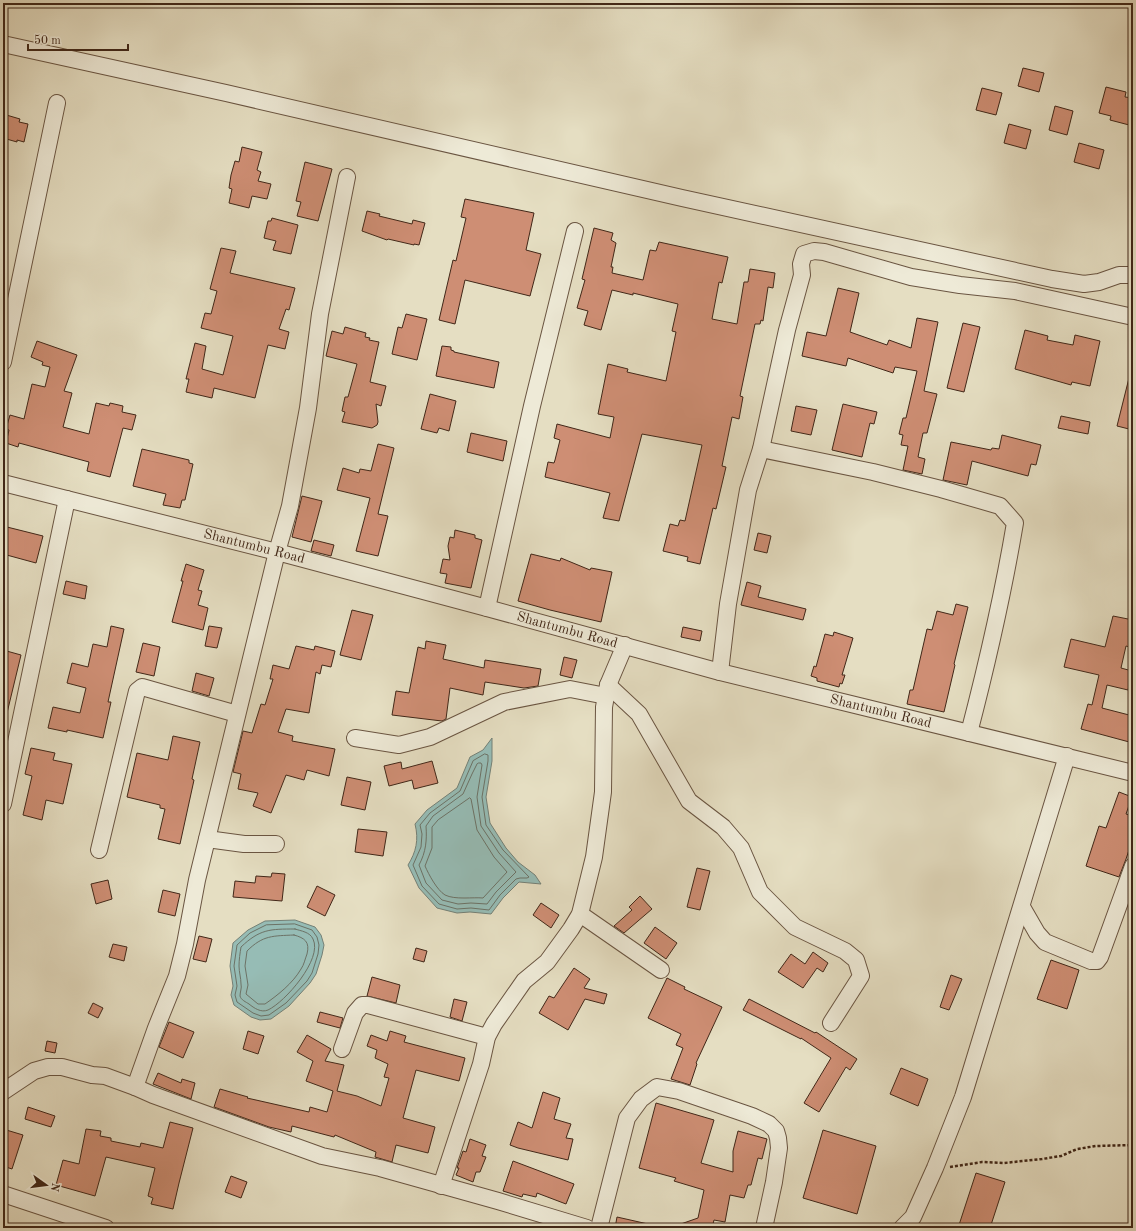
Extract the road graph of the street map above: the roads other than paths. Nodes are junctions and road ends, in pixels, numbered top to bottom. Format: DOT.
graph roads {
  1 [pos="3,44"];
  2 [pos="57,103"];
  3 [pos="347,177"];
  4 [pos="575,231"];
  5 [pos="1133,275"];
  6 [pos="1133,317"];
  7 [pos="3,362"];
  8 [pos="761,449"];
  9 [pos="3,483"];
  10 [pos="67,499"];
  11 [pos="276,552"];
  12 [pos="487,608"];
  13 [pos="625,645"];
  14 [pos="720,672"];
  15 [pos="607,691"];
  16 [pos="237,714"];
  17 [pos="969,733"];
  18 [pos="355,738"];
  19 [pos="1068,756"];
  20 [pos="1133,773"];
  21 [pos="3,804"];
  22 [pos="207,839"];
  23 [pos="276,844"];
  24 [pos="99,850"];
  25 [pos="1133,866"];
  26 [pos="1022,907"];
  27 [pos="580,914"];
  28 [pos="661,970"];
  29 [pos="831,1023"];
  30 [pos="487,1037"];
  31 [pos="342,1049"];
  32 [pos="135,1087"];
  33 [pos="4,1091"];
  34 [pos="441,1186"];
  35 [pos="3,1194"];
  36 [pos="106,1228"];
  37 [pos="587,1228"];
  38 [pos="599,1228"];
  39 [pos="764,1228"];
  40 [pos="902,1228"];
  1 -- 5 [label="street"];
  2 -- 7 [label="street"];
  3 -- 11 [label="street"];
  4 -- 12 [label="street"];
  6 -- 8 [label="street"];
  8 -- 14 [label="street"];
  8 -- 17 [label="street"];
  9 -- 10 [label="street, Shantumbu Road"];
  10 -- 11 [label="street, Shantumbu Road"];
  10 -- 21 [label="street"];
  11 -- 12 [label="street, Shantumbu Road"];
  11 -- 16 [label="street"];
  12 -- 13 [label="street, Shantumbu Road"];
  13 -- 14 [label="street, Shantumbu Road"];
  13 -- 15 [label="street"];
  14 -- 17 [label="street, Shantumbu Road"];
  15 -- 18 [label="street"];
  15 -- 27 [label="street"];
  15 -- 29 [label="street"];
  16 -- 22 [label="street"];
  16 -- 24 [label="street"];
  17 -- 19 [label="street, Shantumbu Road"];
  19 -- 20 [label="street, Shantumbu Road"];
  19 -- 26 [label="street"];
  22 -- 23 [label="street"];
  22 -- 32 [label="street"];
  25 -- 26 [label="street"];
  26 -- 40 [label="street"];
  27 -- 28 [label="street"];
  27 -- 30 [label="street"];
  30 -- 31 [label="street"];
  30 -- 34 [label="street"];
  32 -- 33 [label="street"];
  32 -- 34 [label="street"];
  34 -- 37 [label="street"];
  35 -- 36 [label="street"];
  38 -- 39 [label="street"];
}
